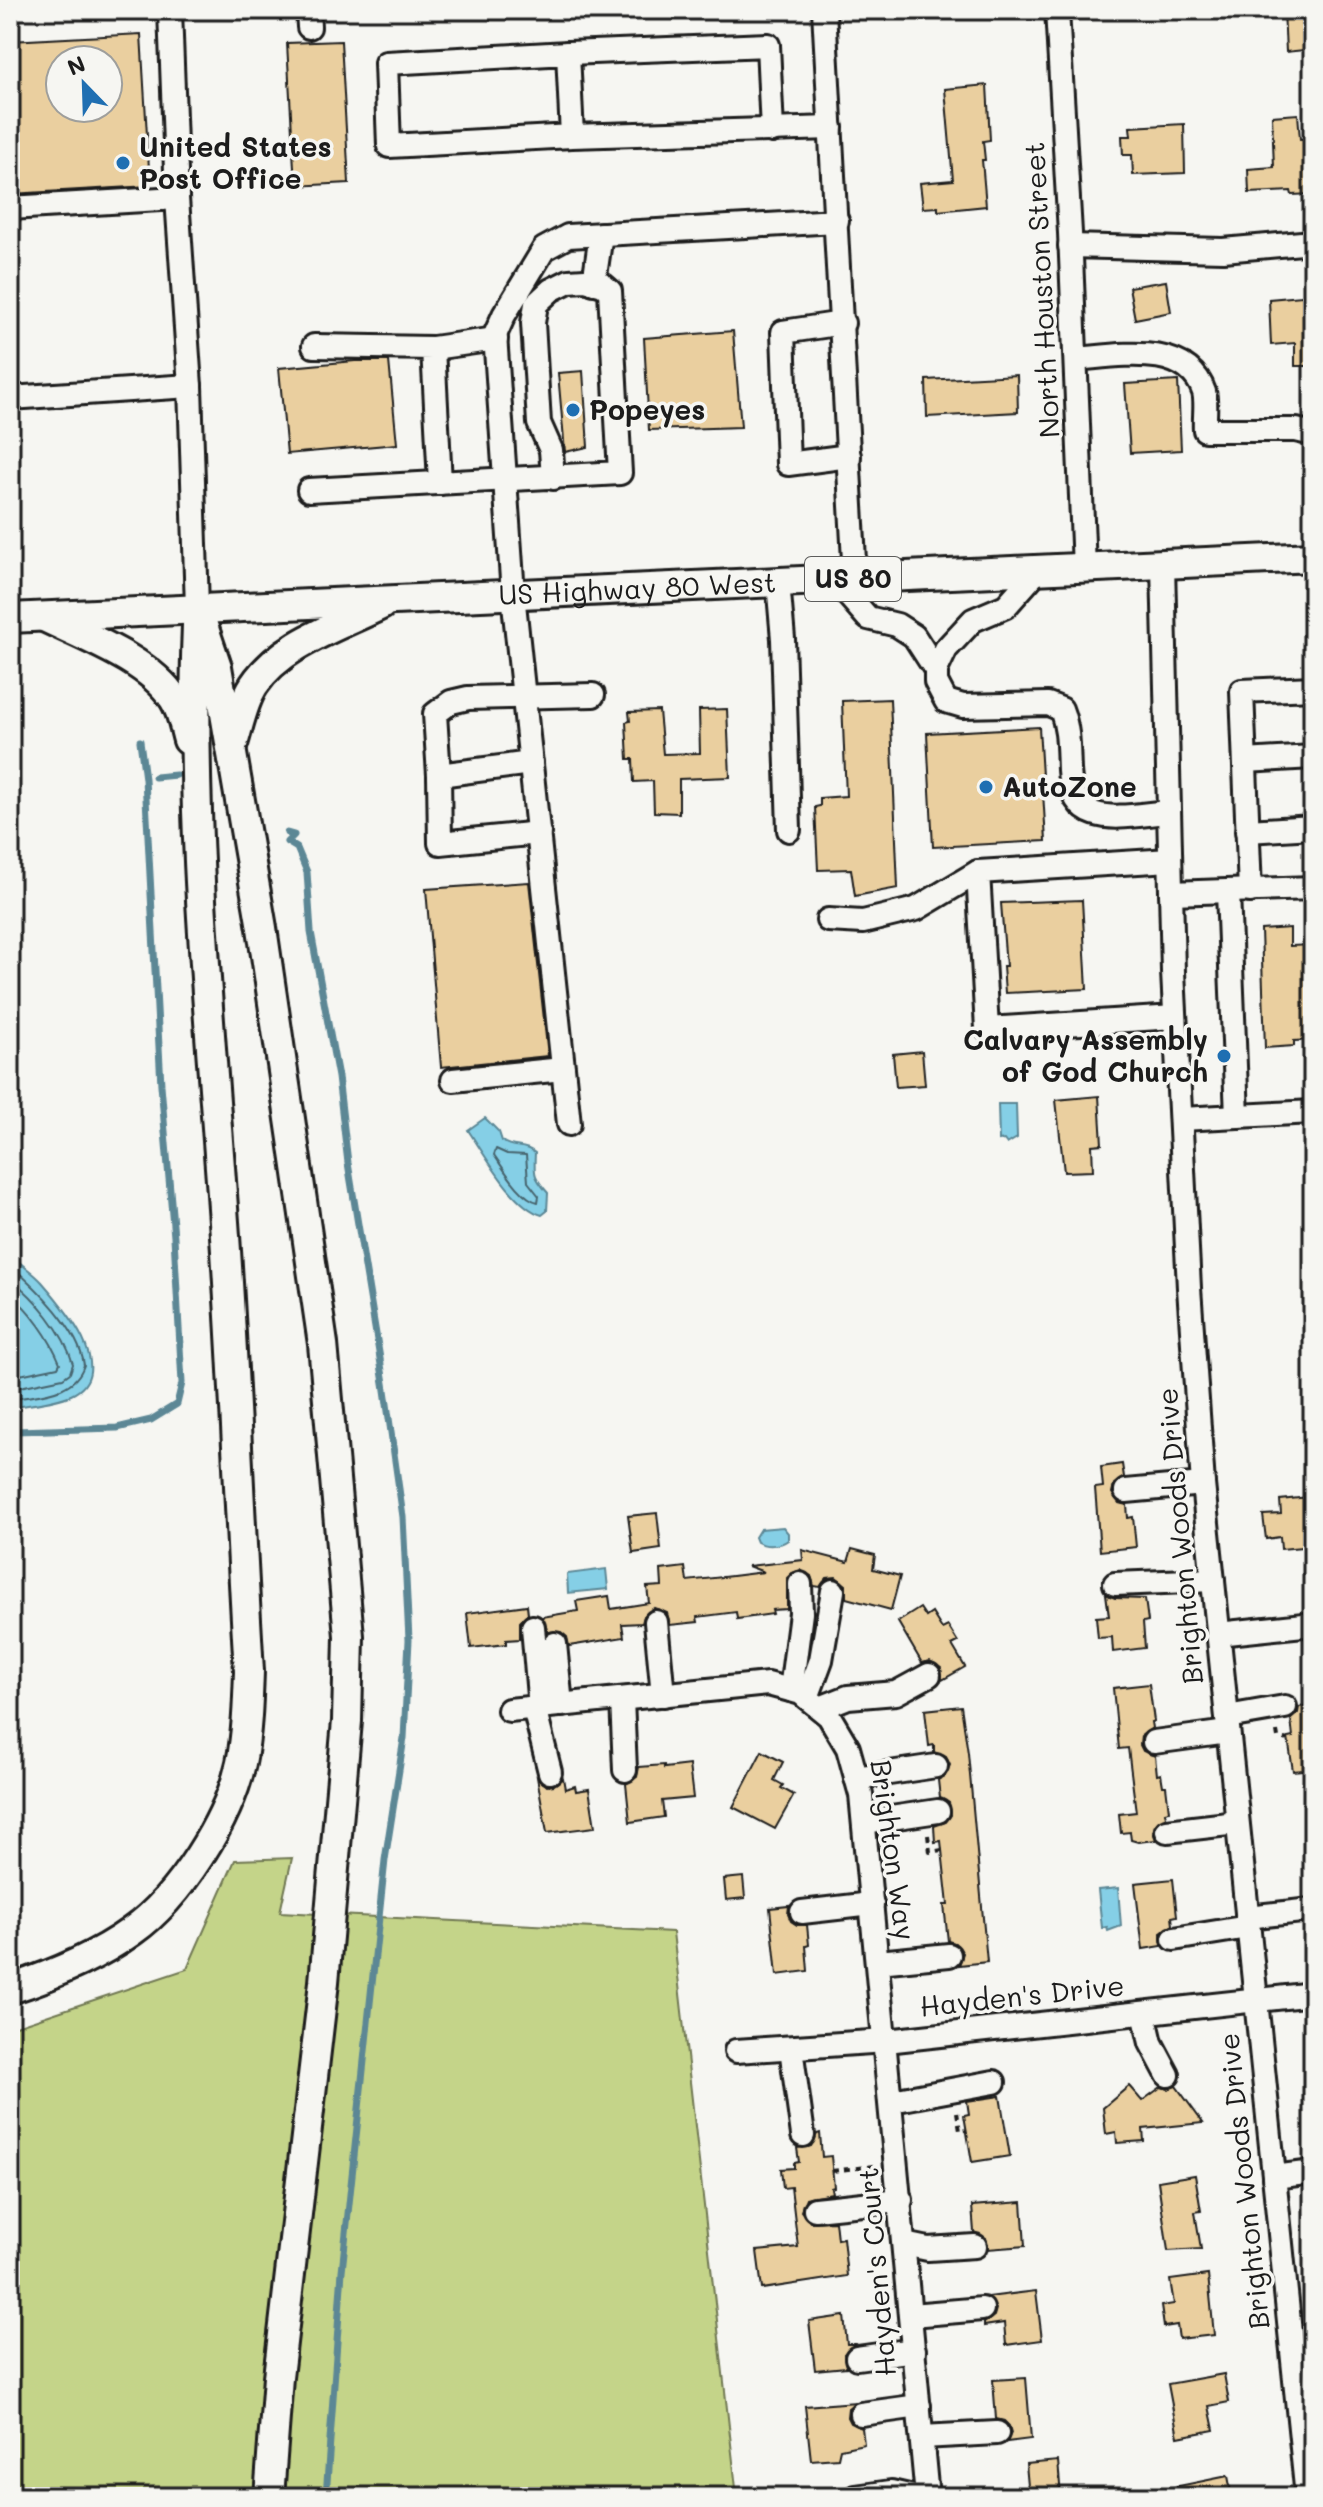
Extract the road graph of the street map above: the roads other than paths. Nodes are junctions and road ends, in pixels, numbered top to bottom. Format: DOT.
graph roads {
  1 [pos="170,10"];
  2 [pos="824,10"];
  3 [pos="1057,10"];
  4 [pos="568,53"];
  5 [pos="831,128"];
  6 [pos="772,131"];
  7 [pos="572,136"];
  8 [pos="177,198"];
  9 [pos="10,208"];
  10 [pos="837,221"];
  11 [pos="601,234"];
  12 [pos="1313,242"];
  13 [pos="1070,246"];
  14 [pos="594,283"];
  15 [pos="843,323"];
  16 [pos="496,339"];
  17 [pos="314,346"];
  18 [pos="433,348"];
  19 [pos="1076,359"];
  20 [pos="190,386"];
  21 [pos="10,398"];
  22 [pos="1313,434"];
  23 [pos="849,456"];
  24 [pos="553,478"];
  25 [pos="505,479"];
  26 [pos="440,483"];
  27 [pos="309,490"];
  28 [pos="1313,557"];
  29 [pos="1163,565"];
  30 [pos="1084,568"];
  31 [pos="1038,570"];
  32 [pos="845,579"];
  33 [pos="778,582"];
  34 [pos="513,594"];
  35 [pos="392,600"];
  36 [pos="197,608"];
  37 [pos="44,616"];
  38 [pos="10,618"];
  39 [pos="936,670"];
  40 [pos="1313,688"];
  41 [pos="524,695"];
  42 [pos="593,695"];
  43 [pos="232,747"];
  44 [pos="1313,757"];
  45 [pos="1245,761"];
  46 [pos="194,763"];
  47 [pos="531,763"];
  48 [pos="439,775"];
  49 [pos="1169,812"];
  50 [pos="1313,827"];
  51 [pos="789,830"];
  52 [pos="1247,831"];
  53 [pos="539,833"];
  54 [pos="1170,860"];
  55 [pos="978,872"];
  56 [pos="1313,888"];
  57 [pos="1239,891"];
  58 [pos="1171,893"];
  59 [pos="828,920"];
  60 [pos="1175,1017"];
  61 [pos="563,1069"];
  62 [pos="453,1080"];
  63 [pos="1313,1112"];
  64 [pos="1237,1116"];
  65 [pos="1181,1119"];
  66 [pos="569,1124"];
  67 [pos="1203,1484"];
  68 [pos="1126,1491"];
  69 [pos="1213,1580"];
  70 [pos="800,1584"];
  71 [pos="1115,1584"];
  72 [pos="833,1591"];
  73 [pos="656,1622"];
  74 [pos="1313,1624"];
  75 [pos="533,1627"];
  76 [pos="1218,1634"];
  77 [pos="555,1644"];
  78 [pos="929,1675"];
  79 [pos="663,1695"];
  80 [pos="622,1699"];
  81 [pos="806,1699"];
  82 [pos="545,1707"];
  83 [pos="1285,1707"];
  84 [pos="509,1710"];
  85 [pos="1228,1724"];
  86 [pos="1154,1742"];
  87 [pos="936,1766"];
  88 [pos="625,1770"];
  89 [pos="550,1772"];
  90 [pos="856,1778"];
  91 [pos="938,1811"];
  92 [pos="864,1822"];
  93 [pos="1237,1823"];
  94 [pos="1167,1831"];
  95 [pos="872,1904"];
  96 [pos="1311,1910"];
  97 [pos="802,1912"];
  98 [pos="1247,1922"];
  99 [pos="1174,1939"];
  100 [pos="949,1955"];
  101 [pos="878,1962"];
  102 [pos="10,1989"];
  103 [pos="1313,1994"];
  104 [pos="1255,2001"];
  105 [pos="1144,2013"];
  106 [pos="886,2041"];
  107 [pos="791,2048"];
  108 [pos="736,2051"];
  109 [pos="1168,2075"];
  110 [pos="994,2082"];
  111 [pos="892,2101"];
  112 [pos="803,2135"];
  113 [pos="1313,2172"];
  114 [pos="1274,2177"];
  115 [pos="901,2200"];
  116 [pos="815,2209"];
  117 [pos="904,2244"];
  118 [pos="975,2246"];
  119 [pos="982,2309"];
  120 [pos="911,2315"];
  121 [pos="914,2350"];
  122 [pos="857,2358"];
  123 [pos="919,2406"];
  124 [pos="861,2414"];
  125 [pos="997,2433"];
  126 [pos="922,2437"];
  127 [pos="269,2497"];
  128 [pos="855,2497"];
  129 [pos="913,2497"];
  130 [pos="927,2497"];
  131 [pos="1307,2497"];
  1 -- 8 [label="street"];
  2 -- 5 [label="street"];
  3 -- 13 [label="street, North Houston Street"];
  4 -- 6 [label="street"];
  4 -- 7 [label="street"];
  4 -- 7 [label="street"];
  5 -- 6 [label="street"];
  5 -- 10 [label="street"];
  6 -- 7 [label="street"];
  8 -- 9 [label="street"];
  8 -- 20 [label="street"];
  10 -- 11 [label="street"];
  10 -- 15 [label="street"];
  11 -- 14 [label="street"];
  11 -- 16 [label="street"];
  12 -- 13 [label="street"];
  13 -- 19 [label="street, North Houston Street"];
  14 -- 24 [label="street"];
  14 -- 24 [label="street"];
  15 -- 23 [label="street"];
  15 -- 23 [label="street"];
  16 -- 18 [label="street"];
  16 -- 25 [label="street"];
  17 -- 18 [label="street"];
  18 -- 26 [label="street"];
  19 -- 22 [label="street"];
  19 -- 30 [label="street, North Houston Street"];
  20 -- 21 [label="street"];
  20 -- 36 [label="street"];
  23 -- 32 [label="street"];
  24 -- 25 [label="street"];
  25 -- 26 [label="street"];
  25 -- 34 [label="street"];
  26 -- 27 [label="street"];
  28 -- 29 [label="main road, US Highway 80 West / US 80"];
  29 -- 30 [label="main road, US Highway 80 West / US 80"];
  29 -- 49 [label="street, Brighton Woods Drive"];
  30 -- 31 [label="main road, US Highway 80 West / US 80"];
  31 -- 32 [label="main road, US Highway 80 West / US 80"];
  31 -- 39 [label="street"];
  32 -- 33 [label="main road, US Highway 80 West / US 80"];
  32 -- 39 [label="street"];
  33 -- 34 [label="main road, US Highway 80 West / US 80"];
  33 -- 51 [label="street"];
  34 -- 35 [label="main road, US Highway 80 West / US 80"];
  34 -- 41 [label="street"];
  35 -- 36 [label="main road, US Highway 80 West / US 80"];
  35 -- 43 [label="main road"];
  36 -- 37 [label="main road, US Highway 80 West / US 80"];
  36 -- 43 [label="main road"];
  36 -- 46 [label="main road"];
  37 -- 38 [label="main road, US Highway 80 West / US 80"];
  37 -- 46 [label="main road"];
  39 -- 49 [label="street"];
  40 -- 45 [label="street"];
  41 -- 42 [label="street"];
  41 -- 47 [label="street"];
  41 -- 48 [label="street"];
  43 -- 127 [label="main road"];
  44 -- 45 [label="street"];
  45 -- 52 [label="street"];
  46 -- 102 [label="main road"];
  47 -- 48 [label="street"];
  47 -- 53 [label="street"];
  48 -- 53 [label="street"];
  49 -- 54 [label="street, Brighton Woods Drive"];
  50 -- 52 [label="street"];
  52 -- 57 [label="street"];
  53 -- 61 [label="street"];
  54 -- 55 [label="street"];
  54 -- 58 [label="street, Brighton Woods Drive"];
  55 -- 59 [label="street"];
  55 -- 60 [label="street"];
  56 -- 57 [label="street"];
  57 -- 58 [label="street"];
  57 -- 64 [label="street"];
  58 -- 60 [label="street, Brighton Woods Drive"];
  60 -- 65 [label="street, Brighton Woods Drive"];
  61 -- 62 [label="street"];
  61 -- 66 [label="street"];
  63 -- 64 [label="street"];
  64 -- 65 [label="street"];
  65 -- 67 [label="street, Brighton Woods Drive"];
  67 -- 68 [label="street"];
  67 -- 69 [label="street, Brighton Woods Drive"];
  69 -- 71 [label="street"];
  69 -- 76 [label="street, Brighton Woods Drive"];
  70 -- 81 [label="street"];
  72 -- 81 [label="street"];
  73 -- 79 [label="street"];
  74 -- 76 [label="street"];
  75 -- 82 [label="street"];
  76 -- 85 [label="street, Brighton Woods Drive"];
  77 -- 82 [label="street"];
  78 -- 81 [label="street"];
  79 -- 80 [label="street"];
  79 -- 81 [label="street"];
  80 -- 82 [label="street"];
  80 -- 88 [label="street"];
  81 -- 90 [label="street, Brighton Way"];
  82 -- 84 [label="street"];
  82 -- 89 [label="street"];
  83 -- 85 [label="street"];
  85 -- 86 [label="street"];
  85 -- 93 [label="street, Brighton Woods Drive"];
  87 -- 90 [label="street"];
  90 -- 92 [label="street, Brighton Way"];
  91 -- 92 [label="street"];
  92 -- 95 [label="street, Brighton Way"];
  93 -- 94 [label="street"];
  93 -- 98 [label="street, Brighton Woods Drive"];
  95 -- 97 [label="street"];
  95 -- 101 [label="street, Brighton Way"];
  96 -- 98 [label="street"];
  98 -- 99 [label="street"];
  98 -- 104 [label="street, Brighton Woods Drive"];
  100 -- 101 [label="street"];
  101 -- 106 [label="street, Brighton Way"];
  103 -- 104 [label="street, Hayden's Drive"];
  104 -- 105 [label="street, Hayden's Drive"];
  104 -- 114 [label="street, Brighton Woods Drive"];
  105 -- 106 [label="street, Hayden's Drive"];
  105 -- 109 [label="street"];
  106 -- 107 [label="street, Hayden's Drive"];
  106 -- 111 [label="street, Hayden's Court"];
  107 -- 108 [label="street, Hayden's Drive"];
  107 -- 112 [label="street"];
  110 -- 111 [label="street"];
  111 -- 115 [label="street, Hayden's Court"];
  113 -- 114 [label="street"];
  114 -- 131 [label="street, Brighton Woods Drive"];
  115 -- 116 [label="street"];
  115 -- 117 [label="street, Hayden's Court"];
  117 -- 118 [label="street"];
  117 -- 120 [label="street, Hayden's Court"];
  119 -- 120 [label="street"];
  120 -- 121 [label="street, Hayden's Court"];
  121 -- 122 [label="street"];
  121 -- 123 [label="street, Hayden's Court"];
  123 -- 124 [label="street"];
  123 -- 126 [label="street, Hayden's Court"];
  125 -- 126 [label="street"];
  126 -- 130 [label="street, Hayden's Court"];
  128 -- 129 [label="street"];
}
